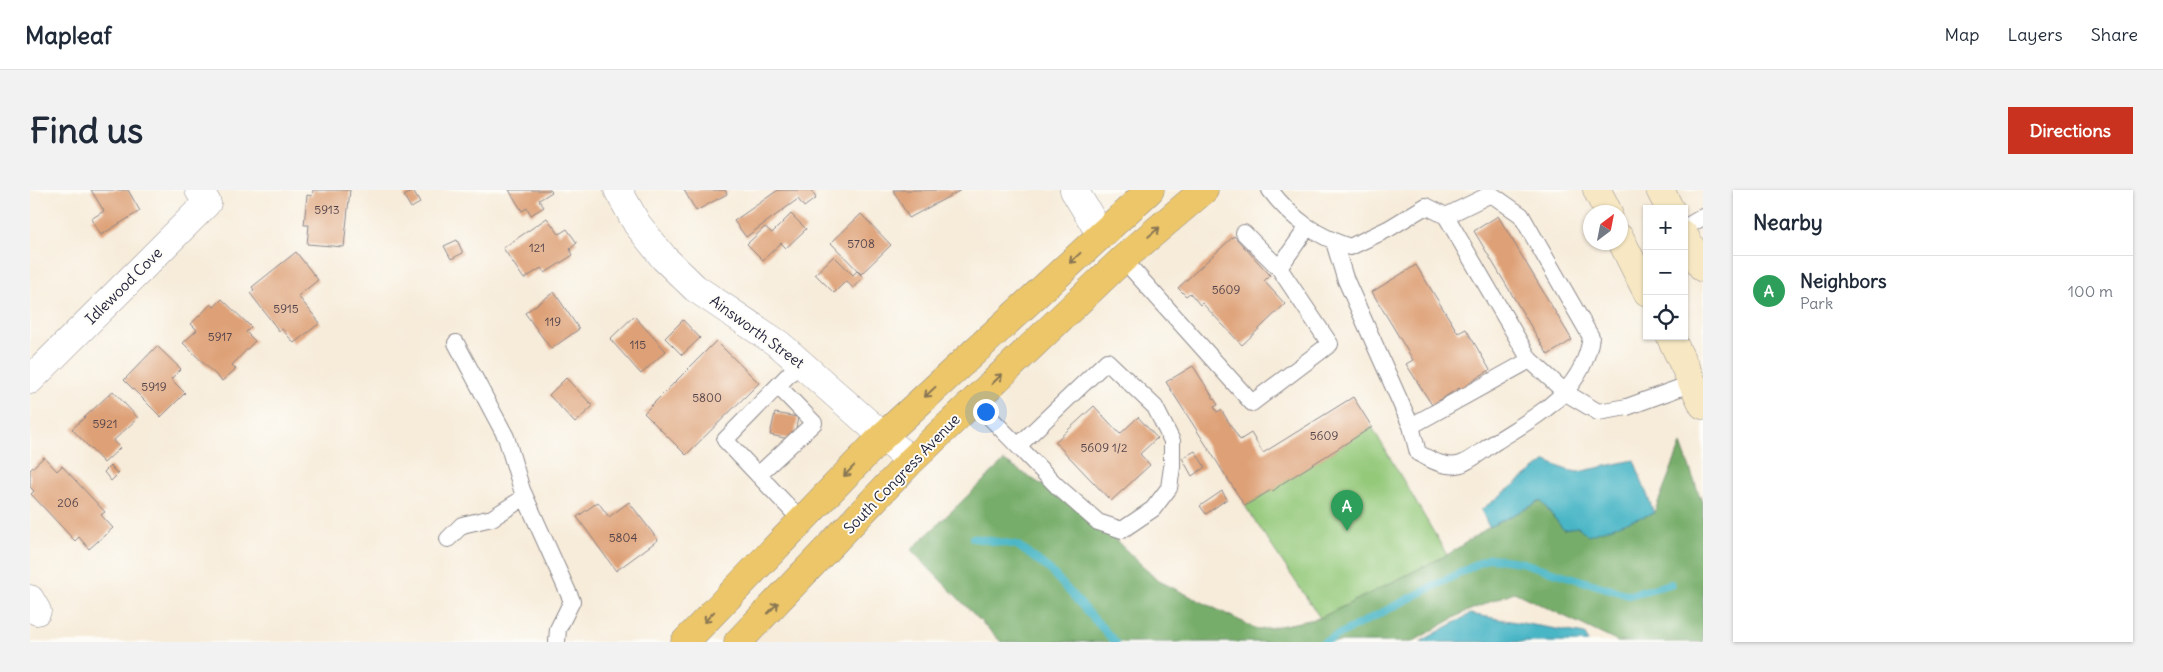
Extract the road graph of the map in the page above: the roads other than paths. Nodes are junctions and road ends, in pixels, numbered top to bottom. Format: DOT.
graph roads {
  1 [pos="199,190"];
  2 [pos="618,190"];
  3 [pos="1074,190"];
  4 [pos="1150,190"];
  5 [pos="1204,190"];
  6 [pos="1270,190"];
  7 [pos="1597,190"];
  8 [pos="1660,190"];
  9 [pos="1604,205"];
  10 [pos="1668,205"];
  11 [pos="1446,216"];
  12 [pos="1703,217"];
  13 [pos="1688,226"];
  14 [pos="1307,228"];
  15 [pos="1244,233"];
  16 [pos="1101,234"];
  17 [pos="1334,242"];
  18 [pos="1688,242"];
  19 [pos="1626,250"];
  20 [pos="1123,259"];
  21 [pos="1279,268"];
  22 [pos="1703,268"];
  23 [pos="1643,284"];
  24 [pos="1672,340"];
  25 [pos="456,343"];
  26 [pos="1530,360"];
  27 [pos="800,363"];
  28 [pos="30,380"];
  29 [pos="778,386"];
  30 [pos="1566,393"];
  31 [pos="1698,394"];
  32 [pos="974,401"];
  33 [pos="1411,426"];
  34 [pos="883,436"];
  35 [pos="1018,446"];
  36 [pos="911,461"];
  37 [pos="758,475"];
  38 [pos="525,497"];
  39 [pos="802,521"];
  40 [pos="448,539"];
  41 [pos="557,642"];
  42 [pos="685,642"];
  43 [pos="738,642"];
  1 -- 28 [label="street, Idlewood Cove"];
  2 -- 27 [label="street, Ainsworth Street"];
  3 -- 16 [label="street"];
  4 -- 16 [label="main road"];
  20 -- 5 [label="main road, South Congress Avenue, one-way"];
  6 -- 14 [label="lane"];
  7 -- 9 [label="main road"];
  8 -- 10 [label="main road"];
  11 -- 17 [label="lane"];
  11 -- 26 [label="lane"];
  11 -- 30 [label="lane"];
  12 -- 13 [label="lane"];
  14 -- 17 [label="lane"];
  14 -- 21 [label="lane"];
  15 -- 21 [label="lane"];
  16 -- 34 [label="main road, one-way"];
  17 -- 33 [label="lane"];
  18 -- 22 [label="main road"];
  19 -- 23 [label="main road"];
  20 -- 21 [label="lane"];
  32 -- 20 [label="main road, South Congress Avenue, one-way"];
  24 -- 31 [label="main road"];
  25 -- 38 [label="lane"];
  26 -- 30 [label="lane"];
  26 -- 33 [label="lane"];
  27 -- 29 [label="lane"];
  27 -- 34 [label="street, Ainsworth Street"];
  29 -- 37 [label="lane"];
  29 -- 37 [label="lane"];
  30 -- 31 [label="lane"];
  30 -- 33 [label="lane"];
  32 -- 35 [label="lane"];
  32 -- 36 [label="main road, South Congress Avenue"];
  34 -- 36 [label="street, Ainsworth Street"];
  34 -- 39 [label="main road, one-way"];
  35 -- 35 [label="lane"];
  43 -- 36 [label="main road, South Congress Avenue, one-way"];
  37 -- 39 [label="lane"];
  38 -- 40 [label="lane"];
  38 -- 41 [label="lane"];
  39 -- 42 [label="main road, one-way"];
}
